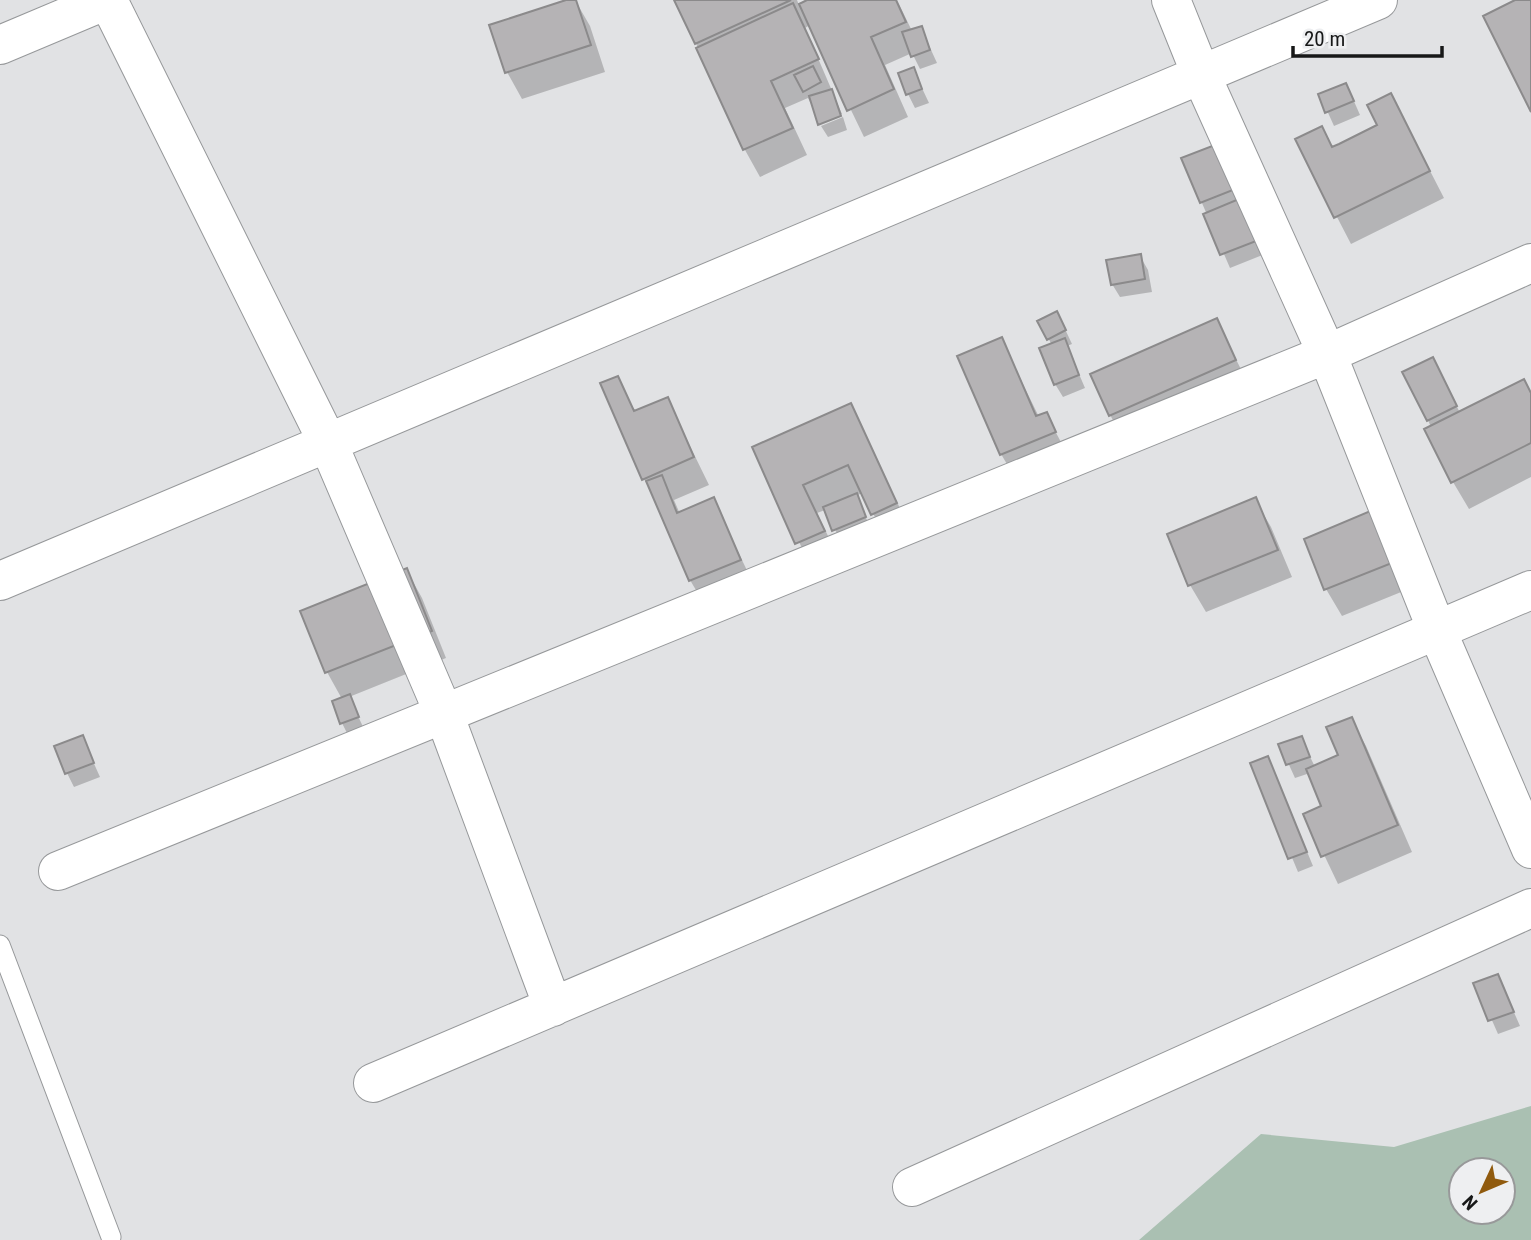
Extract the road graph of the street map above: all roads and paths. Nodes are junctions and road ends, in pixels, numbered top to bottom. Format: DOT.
graph roads {
  1 [pos="107,0"];
  2 [pos="1171,0"];
  3 [pos="1378,0"];
  4 [pos="0,45"];
  5 [pos="1202,77"];
  6 [pos="1531,263"];
  7 [pos="1327,354"];
  8 [pos="328,443"];
  9 [pos="0,581"];
  10 [pos="1531,590"];
  11 [pos="1438,633"];
  12 [pos="444,714"];
  13 [pos="1531,849"];
  14 [pos="58,871"];
  15 [pos="1531,908"];
  16 [pos="0,945"];
  17 [pos="553,1007"];
  18 [pos="373,1083"];
  19 [pos="912,1187"];
  20 [pos="111,1237"];
  1 -- 4 [label="street"];
  1 -- 8 [label="street"];
  2 -- 5 [label="street"];
  3 -- 5 [label="street"];
  5 -- 7 [label="street"];
  5 -- 8 [label="street"];
  6 -- 7 [label="street"];
  7 -- 11 [label="street"];
  7 -- 12 [label="street"];
  8 -- 9 [label="street"];
  8 -- 12 [label="street"];
  10 -- 11 [label="street"];
  11 -- 13 [label="street"];
  11 -- 17 [label="street"];
  12 -- 14 [label="street"];
  12 -- 17 [label="street"];
  15 -- 19 [label="street"];
  16 -- 20 [label="lane"];
  17 -- 18 [label="street"];
}
